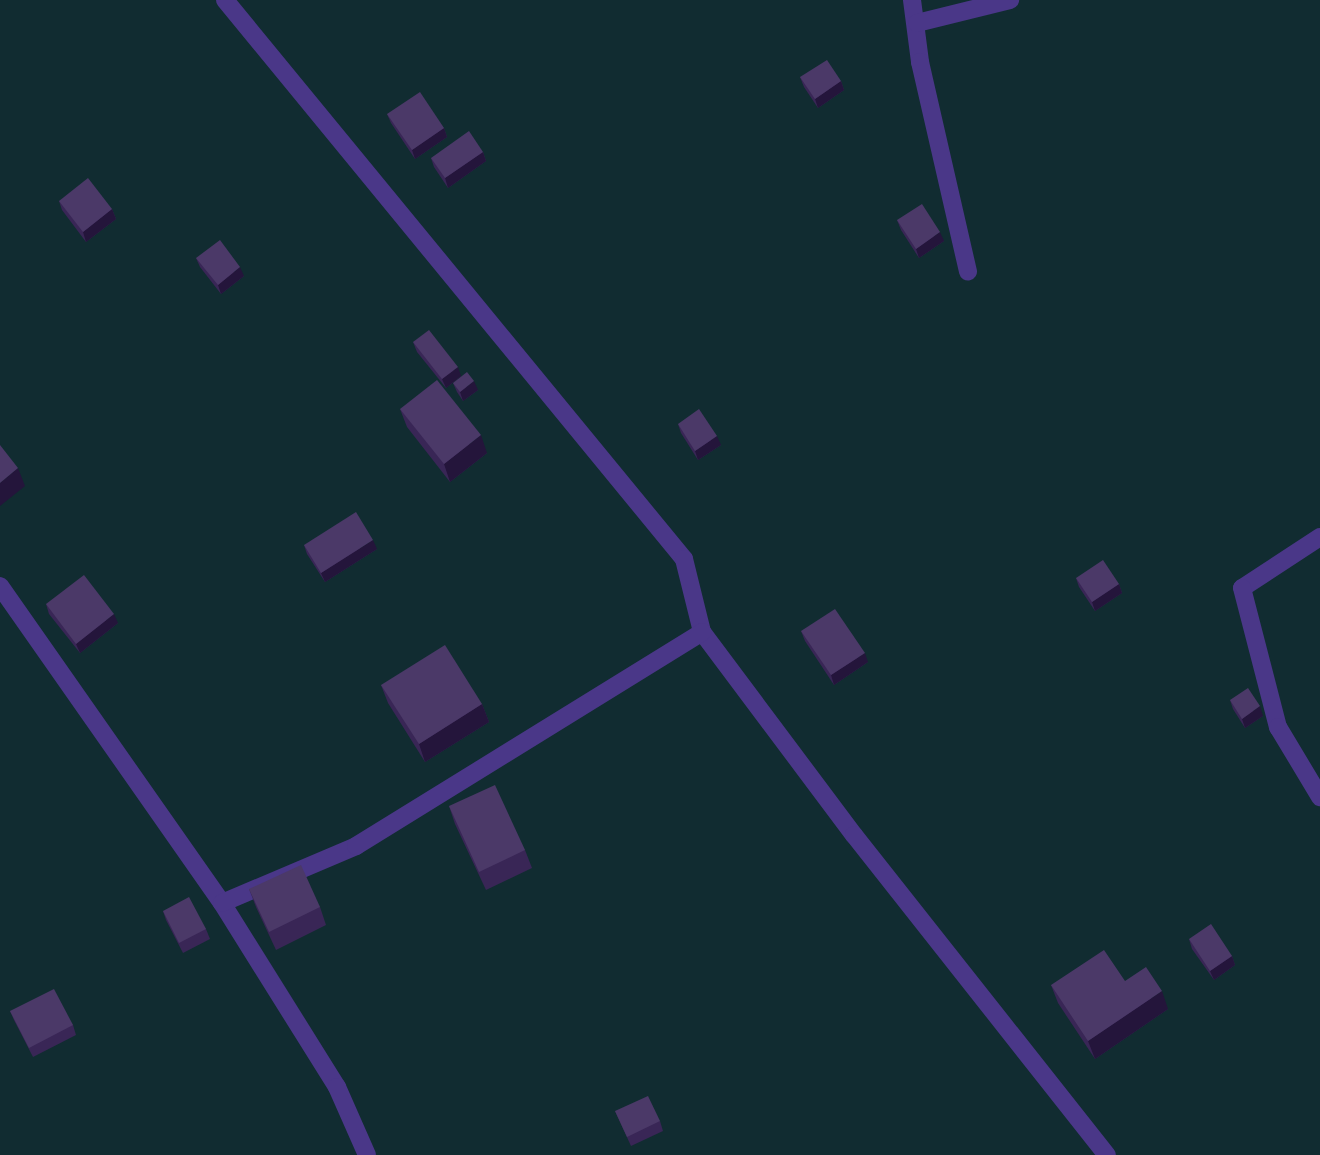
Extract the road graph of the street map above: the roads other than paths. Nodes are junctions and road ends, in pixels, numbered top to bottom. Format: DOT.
graph roads {
  1 [pos="225,0"];
  2 [pos="912,0"];
  3 [pos="1010,0"];
  4 [pos="917,23"];
  5 [pos="968,272"];
  6 [pos="1320,537"];
  7 [pos="0,586"];
  8 [pos="702,632"];
  9 [pos="1320,797"];
  10 [pos="222,903"];
  11 [pos="367,1155"];
  12 [pos="1107,1155"];
  1 -- 8 [label="lane"];
  2 -- 4 [label="lane"];
  3 -- 4 [label="lane"];
  4 -- 5 [label="lane"];
  6 -- 9 [label="lane"];
  7 -- 10 [label="lane"];
  8 -- 10 [label="lane"];
  8 -- 12 [label="lane"];
  10 -- 11 [label="lane"];
}
